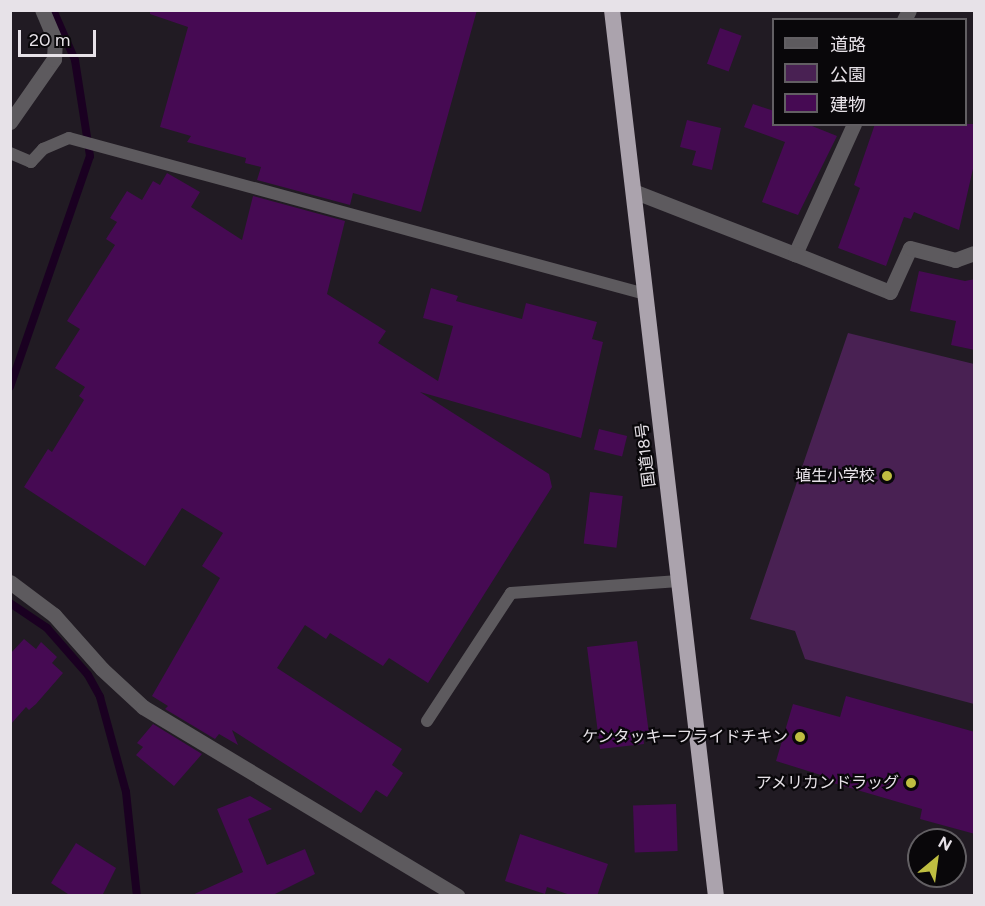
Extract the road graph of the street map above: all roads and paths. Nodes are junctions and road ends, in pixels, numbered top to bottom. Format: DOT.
graph roads {
  1 [pos="42,10"];
  2 [pos="612,10"];
  3 [pos="10,122"];
  4 [pos="853,126"];
  5 [pos="10,153"];
  6 [pos="633,191"];
  7 [pos="975,253"];
  8 [pos="795,254"];
  9 [pos="645,294"];
  10 [pos="679,581"];
  11 [pos="10,582"];
  12 [pos="427,721"];
  13 [pos="458,896"];
  14 [pos="716,896"];
  1 -- 3 [label="street"];
  2 -- 6 [label="highway, 国道18号"];
  4 -- 8 [label="street"];
  5 -- 9 [label="lane"];
  6 -- 8 [label="street"];
  6 -- 9 [label="highway, 国道18号"];
  7 -- 8 [label="street"];
  9 -- 10 [label="highway, 国道18号"];
  10 -- 12 [label="lane"];
  10 -- 14 [label="highway, 国道18号"];
  11 -- 13 [label="street"];
}
